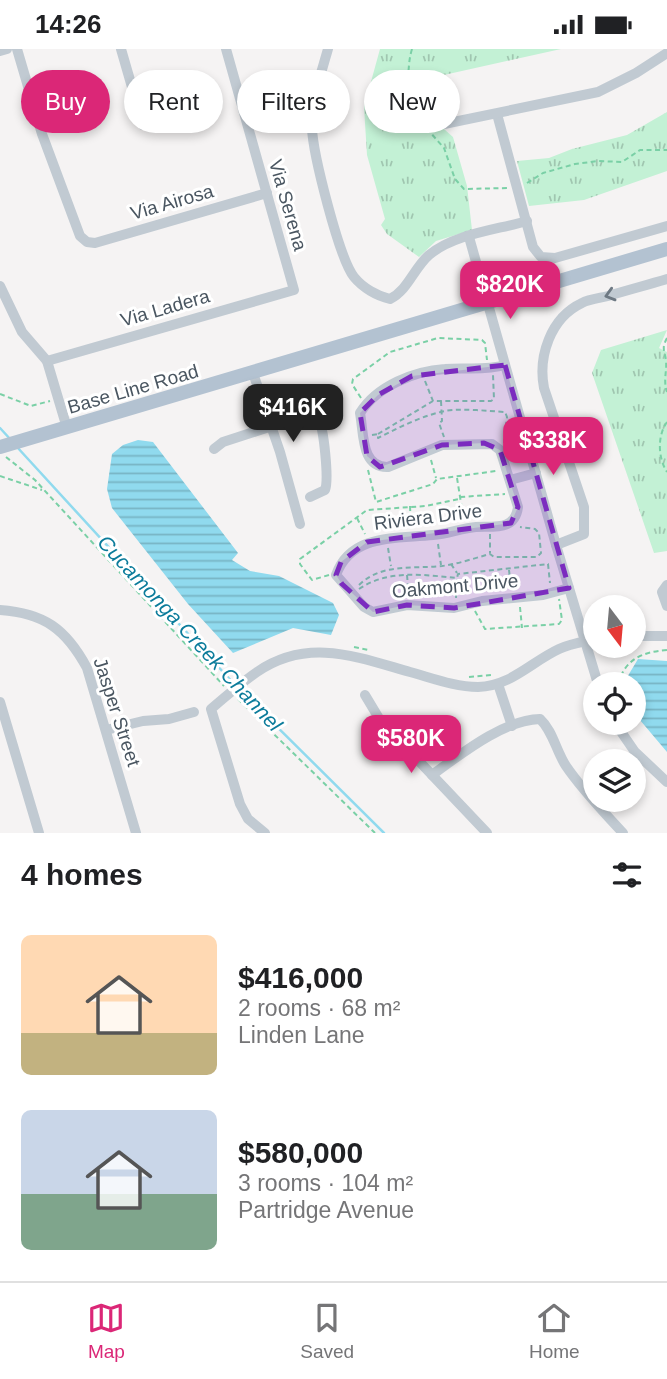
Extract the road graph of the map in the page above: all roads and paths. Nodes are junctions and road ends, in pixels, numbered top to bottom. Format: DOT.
graph roads {
  1 [pos="7,49"];
  2 [pos="17,49"];
  3 [pos="121,49"];
  4 [pos="226,49"];
  5 [pos="328,49"];
  6 [pos="412,49"];
  7 [pos="0,51"];
  8 [pos="667,53"];
  9 [pos="127,70"];
  10 [pos="408,70"];
  11 [pos="497,114"];
  12 [pos="460,121"];
  13 [pos="431,133"];
  14 [pos="667,150"];
  15 [pos="517,187"];
  16 [pos="267,193"];
  17 [pos="527,221"];
  18 [pos="667,226"];
  19 [pos="470,237"];
  20 [pos="667,249"];
  21 [pos="667,279"];
  22 [pos="0,286"];
  23 [pos="293,290"];
  24 [pos="488,301"];
  25 [pos="667,338"];
  26 [pos="47,361"];
  27 [pos="505,366"];
  28 [pos="253,373"];
  29 [pos="423,373"];
  30 [pos="667,392"];
  31 [pos="0,394"];
  32 [pos="58,398"];
  33 [pos="433,401"];
  34 [pos="441,401"];
  35 [pos="491,401"];
  36 [pos="492,411"];
  37 [pos="441,412"];
  38 [pos="667,422"];
  39 [pos="269,426"];
  40 [pos="67,428"];
  41 [pos="364,437"];
  42 [pos="442,445"];
  43 [pos="0,449"];
  44 [pos="214,449"];
  45 [pos="428,450"];
  46 [pos="499,450"];
  47 [pos="373,464"];
  48 [pos="506,468"];
  49 [pos="667,472"];
  50 [pos="536,473"];
  51 [pos="0,476"];
  52 [pos="457,476"];
  53 [pos="437,479"];
  54 [pos="510,480"];
  55 [pos="44,490"];
  56 [pos="514,493"];
  57 [pos="310,497"];
  58 [pos="460,497"];
  59 [pos="410,506"];
  60 [pos="357,518"];
  61 [pos="514,520"];
  62 [pos="300,524"];
  63 [pos="474,527"];
  64 [pos="489,527"];
  65 [pos="436,535"];
  66 [pos="412,536"];
  67 [pos="389,538"];
  68 [pos="367,542"];
  69 [pos="556,545"];
  70 [pos="490,554"];
  71 [pos="451,564"];
  72 [pos="441,566"];
  73 [pos="391,568"];
  74 [pos="509,568"];
  75 [pos="407,574"];
  76 [pos="337,575"];
  77 [pos="458,576"];
  78 [pos="667,585"];
  79 [pos="569,588"];
  80 [pos="356,591"];
  81 [pos="557,592"];
  82 [pos="520,598"];
  83 [pos="473,603"];
  84 [pos="407,605"];
  85 [pos="667,606"];
  86 [pos="454,607"];
  87 [pos="0,610"];
  88 [pos="583,623"];
  89 [pos="522,628"];
  90 [pos="646,636"];
  91 [pos="667,636"];
  92 [pos="583,642"];
  93 [pos="351,646"];
  94 [pos="667,650"];
  95 [pos="372,651"];
  96 [pos="624,672"];
  97 [pos="469,677"];
  98 [pos="496,680"];
  99 [pos="225,687"];
  100 [pos="365,695"];
  101 [pos="235,697"];
  102 [pos="0,702"];
  103 [pos="194,712"];
  104 [pos="512,726"];
  105 [pos="106,730"];
  106 [pos="623,735"];
  107 [pos="432,775"];
  108 [pos="667,782"];
  109 [pos="38,833"];
  110 [pos="136,833"];
  111 [pos="265,833"];
  112 [pos="375,833"];
  113 [pos="487,833"];
  114 [pos="624,833"];
  1 -- 7 [label="street"];
  2 -- 16 [label="street, Via Airosa"];
  3 -- 9 [label="street"];
  4 -- 16 [label="street, Via Serena"];
  5 -- 19 [label="street"];
  6 -- 10 [label="path"];
  8 -- 11 [label="street"];
  11 -- 12 [label="street"];
  11 -- 15 [label="street"];
  13 -- 15 [label="path"];
  14 -- 15 [label="path"];
  15 -- 17 [label="street"];
  16 -- 23 [label="street, Via Serena"];
  17 -- 18 [label="street"];
  17 -- 19 [label="street"];
  19 -- 24 [label="street"];
  20 -- 24 [label="main road, Base Line Road"];
  21 -- 69 [label="street, one-way"];
  22 -- 26 [label="street"];
  23 -- 26 [label="street, Via Ladera"];
  24 -- 27 [label="street"];
  24 -- 28 [label="main road, Base Line Road"];
  25 -- 30 [label="path"];
  26 -- 32 [label="street"];
  27 -- 29 [label="street"];
  27 -- 50 [label="street"];
  28 -- 39 [label="street"];
  28 -- 40 [label="main road, Base Line Road"];
  29 -- 33 [label="path"];
  29 -- 41 [label="street"];
  31 -- 32 [label="path"];
  32 -- 40 [label="street"];
  34 -- 37 [label="path"];
  35 -- 36 [label="path"];
  36 -- 37 [label="path"];
  36 -- 46 [label="path"];
  37 -- 41 [label="path"];
  37 -- 42 [label="path"];
  38 -- 49 [label="path"];
  39 -- 44 [label="street"];
  39 -- 57 [label="street"];
  39 -- 62 [label="street"];
  40 -- 43 [label="main road, Base Line Road"];
  41 -- 47 [label="street"];
  42 -- 45 [label="street"];
  42 -- 46 [label="street"];
  43 -- 55 [label="path"];
  45 -- 47 [label="street"];
  45 -- 53 [label="path"];
  46 -- 48 [label="street"];
  47 -- 53 [label="path"];
  48 -- 52 [label="path"];
  48 -- 54 [label="street"];
  50 -- 54 [label="street"];
  50 -- 69 [label="street"];
  51 -- 55 [label="path"];
  52 -- 53 [label="path"];
  52 -- 58 [label="path"];
  54 -- 56 [label="street"];
  55 -- 99 [label="path"];
  56 -- 58 [label="path"];
  56 -- 61 [label="street"];
  58 -- 59 [label="path"];
  58 -- 63 [label="path"];
  59 -- 60 [label="path"];
  59 -- 66 [label="path"];
  60 -- 68 [label="path"];
  60 -- 76 [label="path"];
  61 -- 64 [label="street, Riviera Drive"];
  61 -- 70 [label="path"];
  63 -- 64 [label="street, Riviera Drive"];
  63 -- 65 [label="street, Riviera Drive"];
  64 -- 70 [label="path"];
  65 -- 66 [label="street, Riviera Drive"];
  65 -- 72 [label="path"];
  66 -- 67 [label="street, Riviera Drive"];
  67 -- 68 [label="street, Riviera Drive"];
  67 -- 73 [label="path"];
  68 -- 76 [label="street, Riviera Drive"];
  69 -- 79 [label="street"];
  70 -- 71 [label="path"];
  71 -- 72 [label="path"];
  71 -- 77 [label="path"];
  72 -- 73 [label="path"];
  73 -- 80 [label="path"];
  74 -- 77 [label="path"];
  74 -- 81 [label="path"];
  74 -- 82 [label="path"];
  75 -- 77 [label="path"];
  75 -- 80 [label="path"];
  75 -- 84 [label="path"];
  76 -- 80 [label="street"];
  77 -- 86 [label="path"];
  78 -- 85 [label="street"];
  79 -- 81 [label="street, Oakmont Drive"];
  79 -- 88 [label="street"];
  80 -- 84 [label="street, Oakmont Drive"];
  81 -- 82 [label="street, Oakmont Drive"];
  81 -- 89 [label="path"];
  82 -- 83 [label="street, Oakmont Drive"];
  82 -- 89 [label="path"];
  83 -- 86 [label="street, Oakmont Drive"];
  83 -- 89 [label="path"];
  84 -- 86 [label="street, Oakmont Drive"];
  87 -- 105 [label="street, Jasper Street"];
  90 -- 91 [label="street"];
  92 -- 98 [label="street"];
  93 -- 95 [label="path"];
  94 -- 96 [label="path"];
  97 -- 98 [label="path"];
  98 -- 104 [label="street"];
  98 -- 111 [label="street"];
  100 -- 107 [label="street"];
  101 -- 112 [label="path"];
  102 -- 109 [label="street"];
  103 -- 105 [label="street"];
  104 -- 107 [label="street"];
  104 -- 114 [label="street"];
  105 -- 110 [label="street, Jasper Street"];
  106 -- 108 [label="street"];
  107 -- 113 [label="street"];
}
